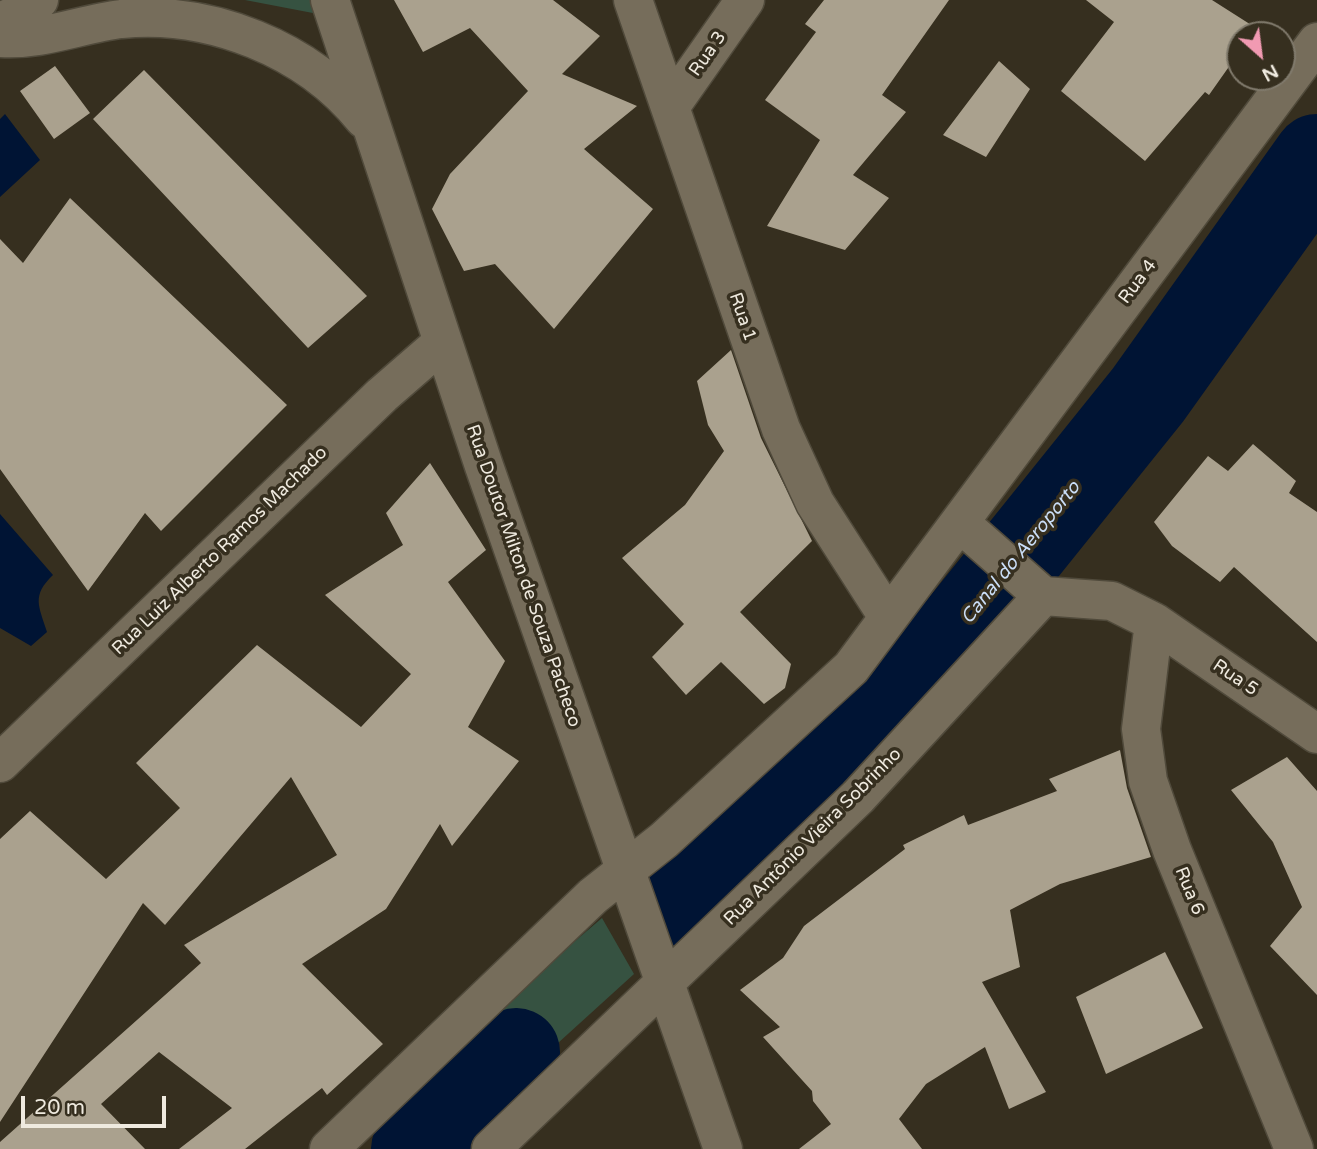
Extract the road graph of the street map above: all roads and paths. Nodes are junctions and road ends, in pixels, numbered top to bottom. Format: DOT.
graph roads {
  1 [pos="39,0"];
  2 [pos="330,0"];
  3 [pos="633,0"];
  4 [pos="745,0"];
  5 [pos="0,22"];
  6 [pos="0,38"];
  7 [pos="1317,42"];
  8 [pos="670,107"];
  9 [pos="372,128"];
  10 [pos="443,342"];
  11 [pos="972,533"];
  12 [pos="1033,586"];
  13 [pos="888,617"];
  14 [pos="1154,622"];
  15 [pos="1317,734"];
  16 [pos="0,763"];
  17 [pos="625,871"];
  18 [pos="664,982"];
  19 [pos="329,1149"];
  20 [pos="491,1149"];
  21 [pos="723,1149"];
  22 [pos="1294,1149"];
  1 -- 5 [label="street"];
  2 -- 9 [label="street, Rua Doutor Milton de Souza Pacheco"];
  3 -- 8 [label="street, Rua 1"];
  4 -- 8 [label="street, Rua 3"];
  6 -- 9 [label="street"];
  7 -- 11 [label="street, Rua 4"];
  8 -- 13 [label="street, Rua 1"];
  9 -- 10 [label="street, Rua Doutor Milton de Souza Pacheco"];
  10 -- 16 [label="street, Rua Luiz Alberto Ramos Machado"];
  10 -- 17 [label="street, Rua Doutor Milton de Souza Pacheco"];
  11 -- 12 [label="street"];
  11 -- 13 [label="street"];
  12 -- 14 [label="street"];
  12 -- 18 [label="street, Rua Antônio Vieira Sobrinho"];
  13 -- 17 [label="street"];
  14 -- 15 [label="street, Rua 5"];
  14 -- 22 [label="street, Rua 6"];
  17 -- 18 [label="street, Rua Doutor Milton de Souza Pacheco"];
  17 -- 19 [label="street"];
  18 -- 20 [label="street, Rua Antônio Vieira Sobrinho"];
  18 -- 21 [label="street, Rua Doutor Milton de Souza Pacheco"];
}
